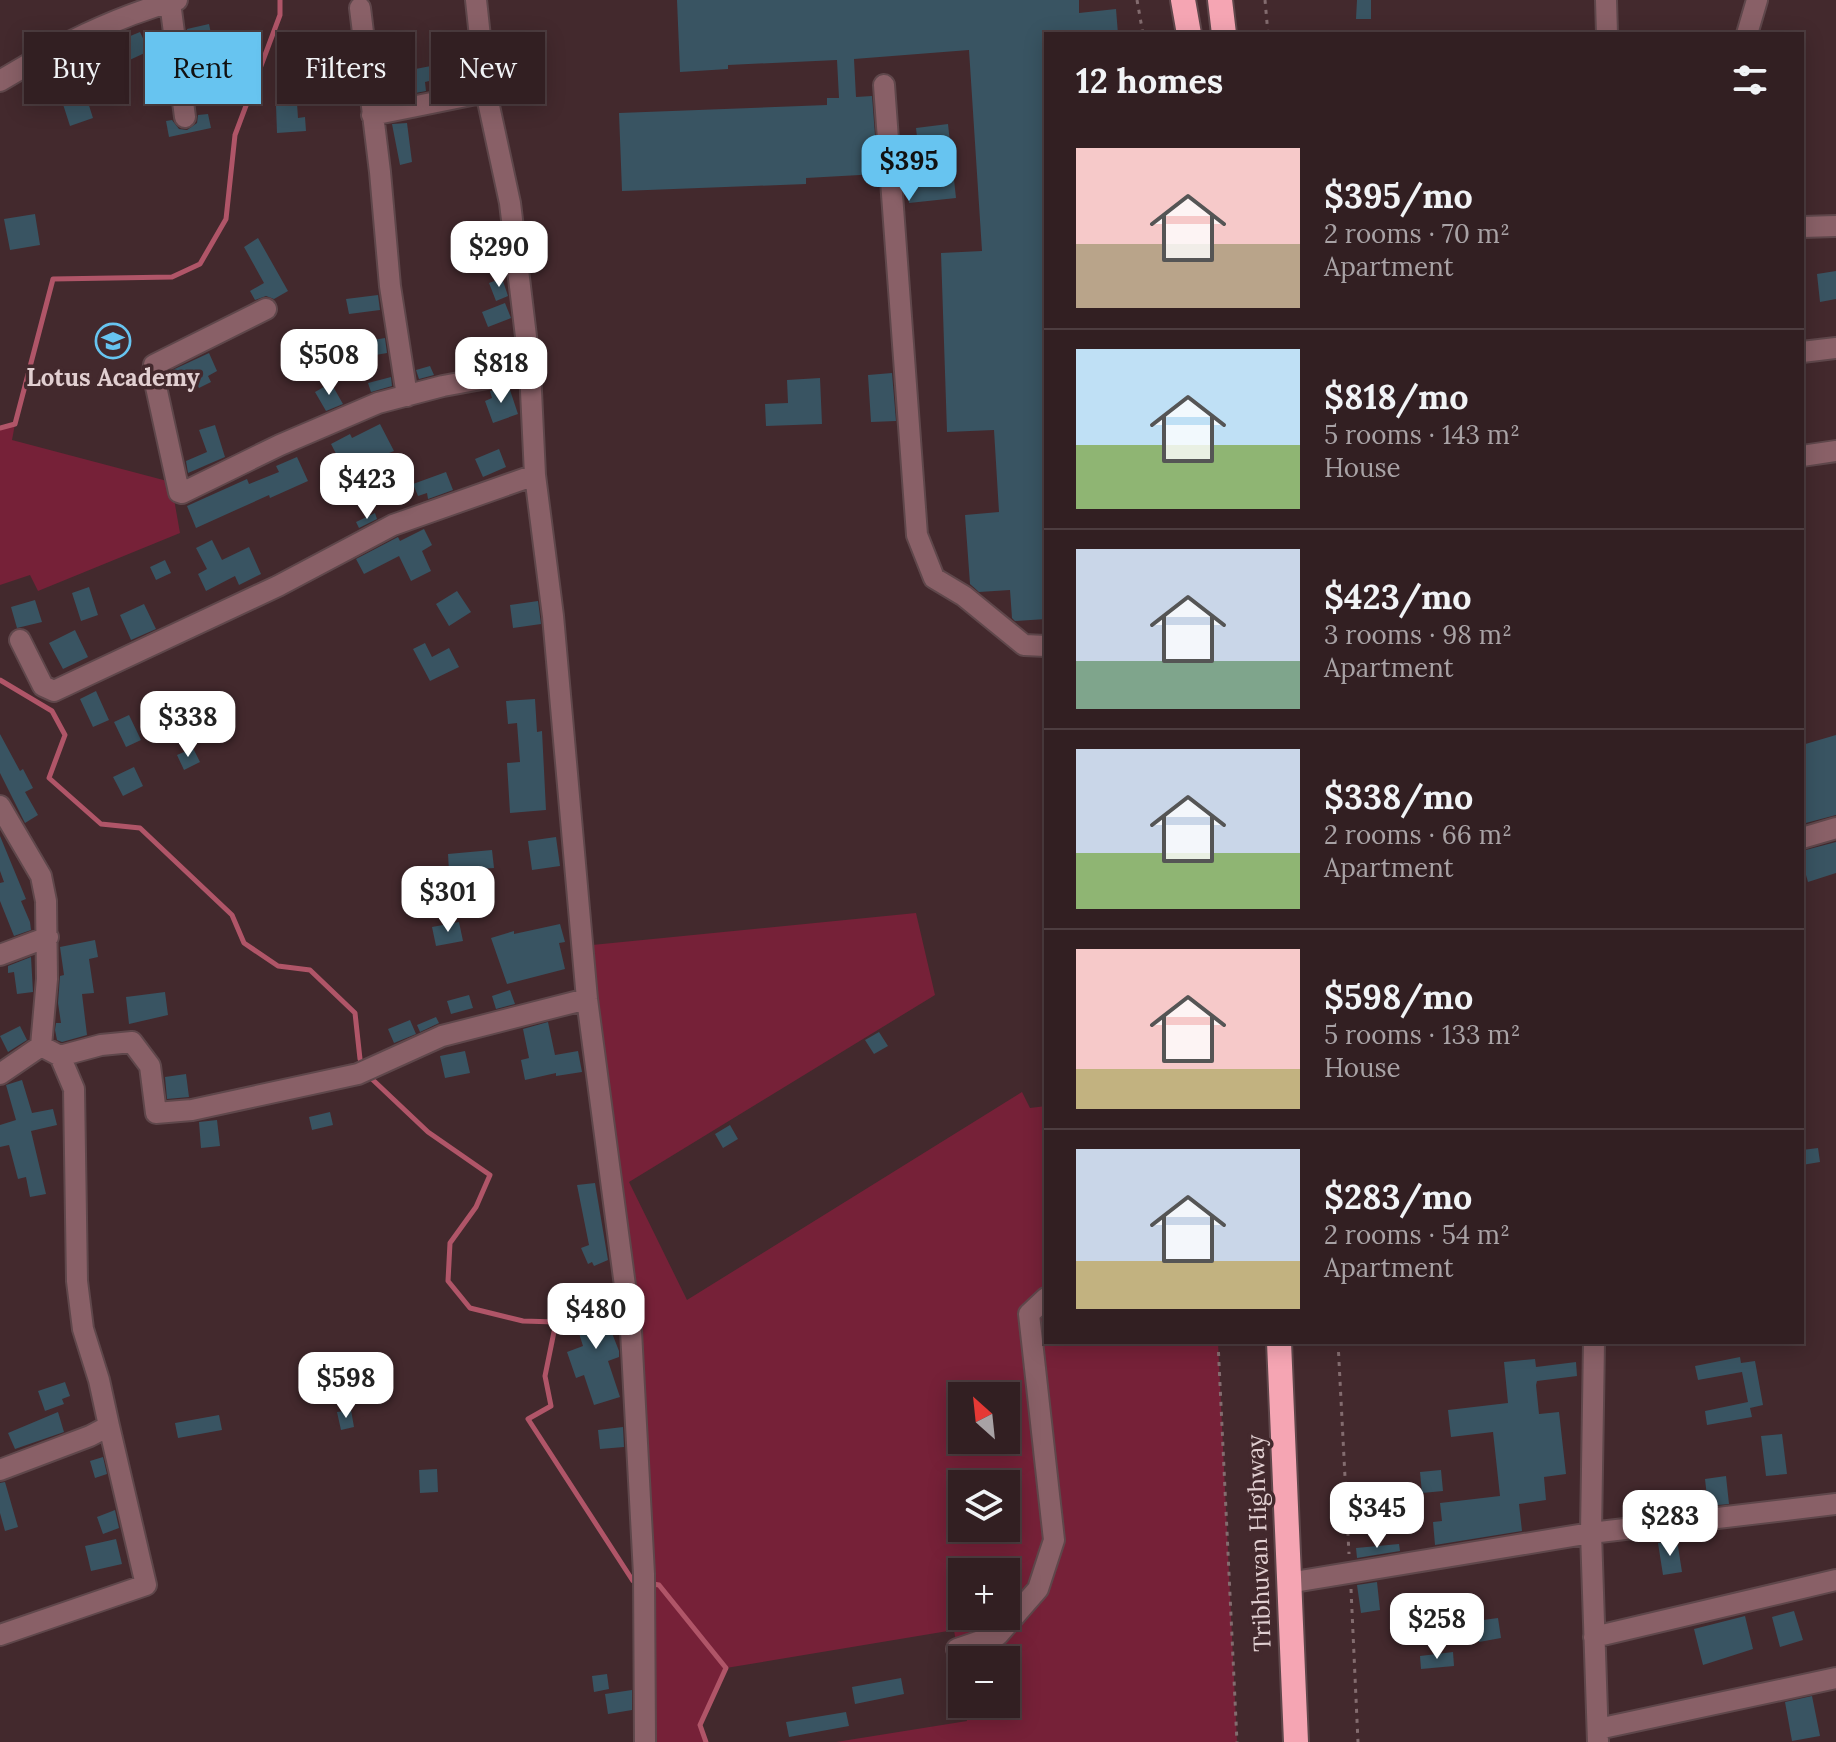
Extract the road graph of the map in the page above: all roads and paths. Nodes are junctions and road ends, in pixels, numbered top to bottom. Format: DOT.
graph roads {
  1 [pos="476,0"];
  2 [pos="1137,0"];
  3 [pos="1183,0"];
  4 [pos="1220,0"];
  5 [pos="1265,0"];
  6 [pos="1606,0"];
  7 [pos="1757,0"];
  8 [pos="174,1"];
  9 [pos="360,8"];
  10 [pos="479,32"];
  11 [pos="1143,32"];
  12 [pos="1189,32"];
  13 [pos="1224,32"];
  14 [pos="1268,32"];
  15 [pos="1607,32"];
  16 [pos="1748,32"];
  17 [pos="0,81"];
  18 [pos="884,85"];
  19 [pos="431,103"];
  20 [pos="489,104"];
  21 [pos="372,115"];
  22 [pos="185,117"];
  23 [pos="1836,226"];
  24 [pos="1804,227"];
  25 [pos="266,309"];
  26 [pos="1836,348"];
  27 [pos="1804,352"];
  28 [pos="530,370"];
  29 [pos="407,396"];
  30 [pos="1836,451"];
  31 [pos="1804,456"];
  32 [pos="535,475"];
  33 [pos="20,640"];
  34 [pos="1044,646"];
  35 [pos="0,808"];
  36 [pos="1836,828"];
  37 [pos="1804,837"];
  38 [pos="48,937"];
  39 [pos="0,955"];
  40 [pos="587,999"];
  41 [pos="41,1046"];
  42 [pos="60,1056"];
  43 [pos="0,1074"];
  44 [pos="1044,1300"];
  45 [pos="1218,1344"];
  46 [pos="1279,1344"];
  47 [pos="1338,1344"];
  48 [pos="1594,1344"];
  49 [pos="109,1426"];
  50 [pos="0,1470"];
  51 [pos="1836,1504"];
  52 [pos="1591,1533"];
  53 [pos="1350,1575"];
  54 [pos="1836,1580"];
  55 [pos="1288,1583"];
  56 [pos="0,1635"];
  57 [pos="1594,1637"];
  58 [pos="966,1646"];
  59 [pos="1836,1678"];
  60 [pos="1598,1735"];
  61 [pos="645,1742"];
  62 [pos="1237,1742"];
  63 [pos="1296,1742"];
  64 [pos="1358,1742"];
  1 -- 10 [label="street"];
  2 -- 11 [label="path"];
  3 -- 12 [label="highway"];
  4 -- 13 [label="highway"];
  5 -- 14 [label="path"];
  6 -- 15 [label="street"];
  7 -- 16 [label="street"];
  8 -- 17 [label="street"];
  8 -- 22 [label="street"];
  9 -- 21 [label="street"];
  18 -- 34 [label="street"];
  19 -- 21 [label="street"];
  20 -- 28 [label="street"];
  21 -- 29 [label="street"];
  23 -- 24 [label="street"];
  25 -- 29 [label="street"];
  26 -- 27 [label="street"];
  28 -- 29 [label="street"];
  28 -- 32 [label="street"];
  30 -- 31 [label="street"];
  32 -- 33 [label="street"];
  32 -- 40 [label="street"];
  35 -- 38 [label="street"];
  36 -- 37 [label="street"];
  38 -- 39 [label="street"];
  38 -- 41 [label="street"];
  40 -- 42 [label="street"];
  40 -- 61 [label="street"];
  41 -- 42 [label="street"];
  41 -- 43 [label="street"];
  42 -- 49 [label="street"];
  44 -- 58 [label="street"];
  45 -- 62 [label="path"];
  46 -- 55 [label="highway, Tribhuvan Highway"];
  47 -- 53 [label="path"];
  48 -- 52 [label="street"];
  49 -- 50 [label="street"];
  49 -- 56 [label="street"];
  51 -- 52 [label="street"];
  52 -- 53 [label="street"];
  52 -- 57 [label="street"];
  53 -- 55 [label="street"];
  53 -- 64 [label="path"];
  54 -- 57 [label="street"];
  55 -- 63 [label="highway, Tribhuvan Highway"];
  57 -- 60 [label="street"];
  59 -- 60 [label="street"];
}
